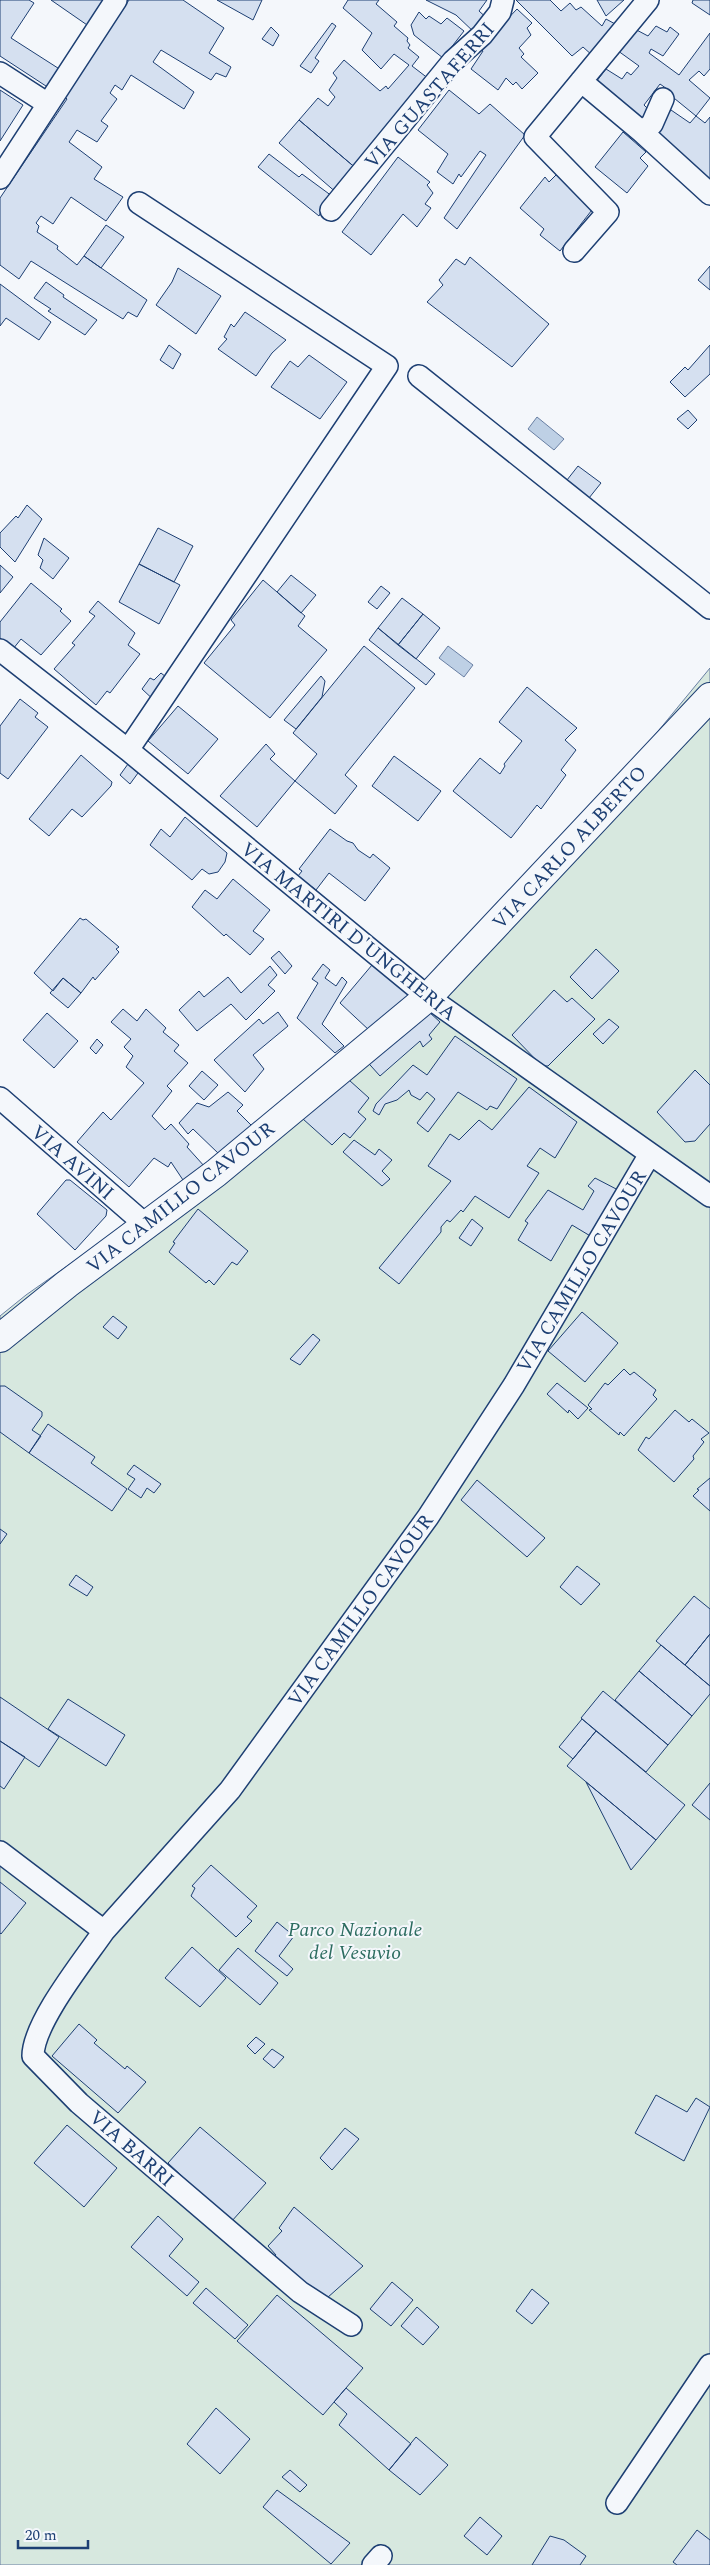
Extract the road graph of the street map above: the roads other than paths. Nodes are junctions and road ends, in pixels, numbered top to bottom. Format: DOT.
graph roads {
  1 [pos="116,0"];
  2 [pos="503,0"];
  3 [pos="648,0"];
  4 [pos="0,73"];
  5 [pos="581,80"];
  6 [pos="663,99"];
  7 [pos="48,104"];
  8 [pos="642,132"];
  9 [pos="0,178"];
  10 [pos="710,194"];
  11 [pos="139,203"];
  12 [pos="331,210"];
  13 [pos="574,251"];
  14 [pos="419,376"];
  15 [pos="710,608"];
  16 [pos="0,650"];
  17 [pos="710,697"];
  18 [pos="128,750"];
  19 [pos="428,998"];
  20 [pos="0,1098"];
  21 [pos="650,1154"];
  22 [pos="710,1196"];
  23 [pos="147,1226"];
  24 [pos="0,1338"];
  25 [pos="0,1852"];
  26 [pos="104,1931"];
  27 [pos="351,2325"];
  28 [pos="710,2366"];
  29 [pos="617,2503"];
  1 -- 7 [label="street"];
  2 -- 12 [label="street, VIA GUASTAFERRI"];
  3 -- 5 [label="street"];
  4 -- 7 [label="street"];
  5 -- 8 [label="street"];
  5 -- 13 [label="street"];
  6 -- 8 [label="street"];
  7 -- 9 [label="street"];
  8 -- 10 [label="street"];
  11 -- 18 [label="street"];
  14 -- 15 [label="street"];
  16 -- 18 [label="street, VIA MARTIRI D'UNGHERIA"];
  17 -- 19 [label="street, VIA CARLO ALBERTO"];
  18 -- 19 [label="street, VIA MARTIRI D'UNGHERIA"];
  19 -- 21 [label="street, VIA MARTIRI D'UNGHERIA"];
  19 -- 23 [label="street, VIA CAMILLO CAVOUR"];
  20 -- 23 [label="street, VIA AVINI"];
  21 -- 22 [label="street, VIA MARTIRI D'UNGHERIA"];
  21 -- 26 [label="street, VIA CAMILLO CAVOUR"];
  23 -- 24 [label="street, VIA CAMILLO CAVOUR"];
  25 -- 26 [label="street"];
  26 -- 27 [label="street, VIA BARRI"];
  28 -- 29 [label="street"];
}
